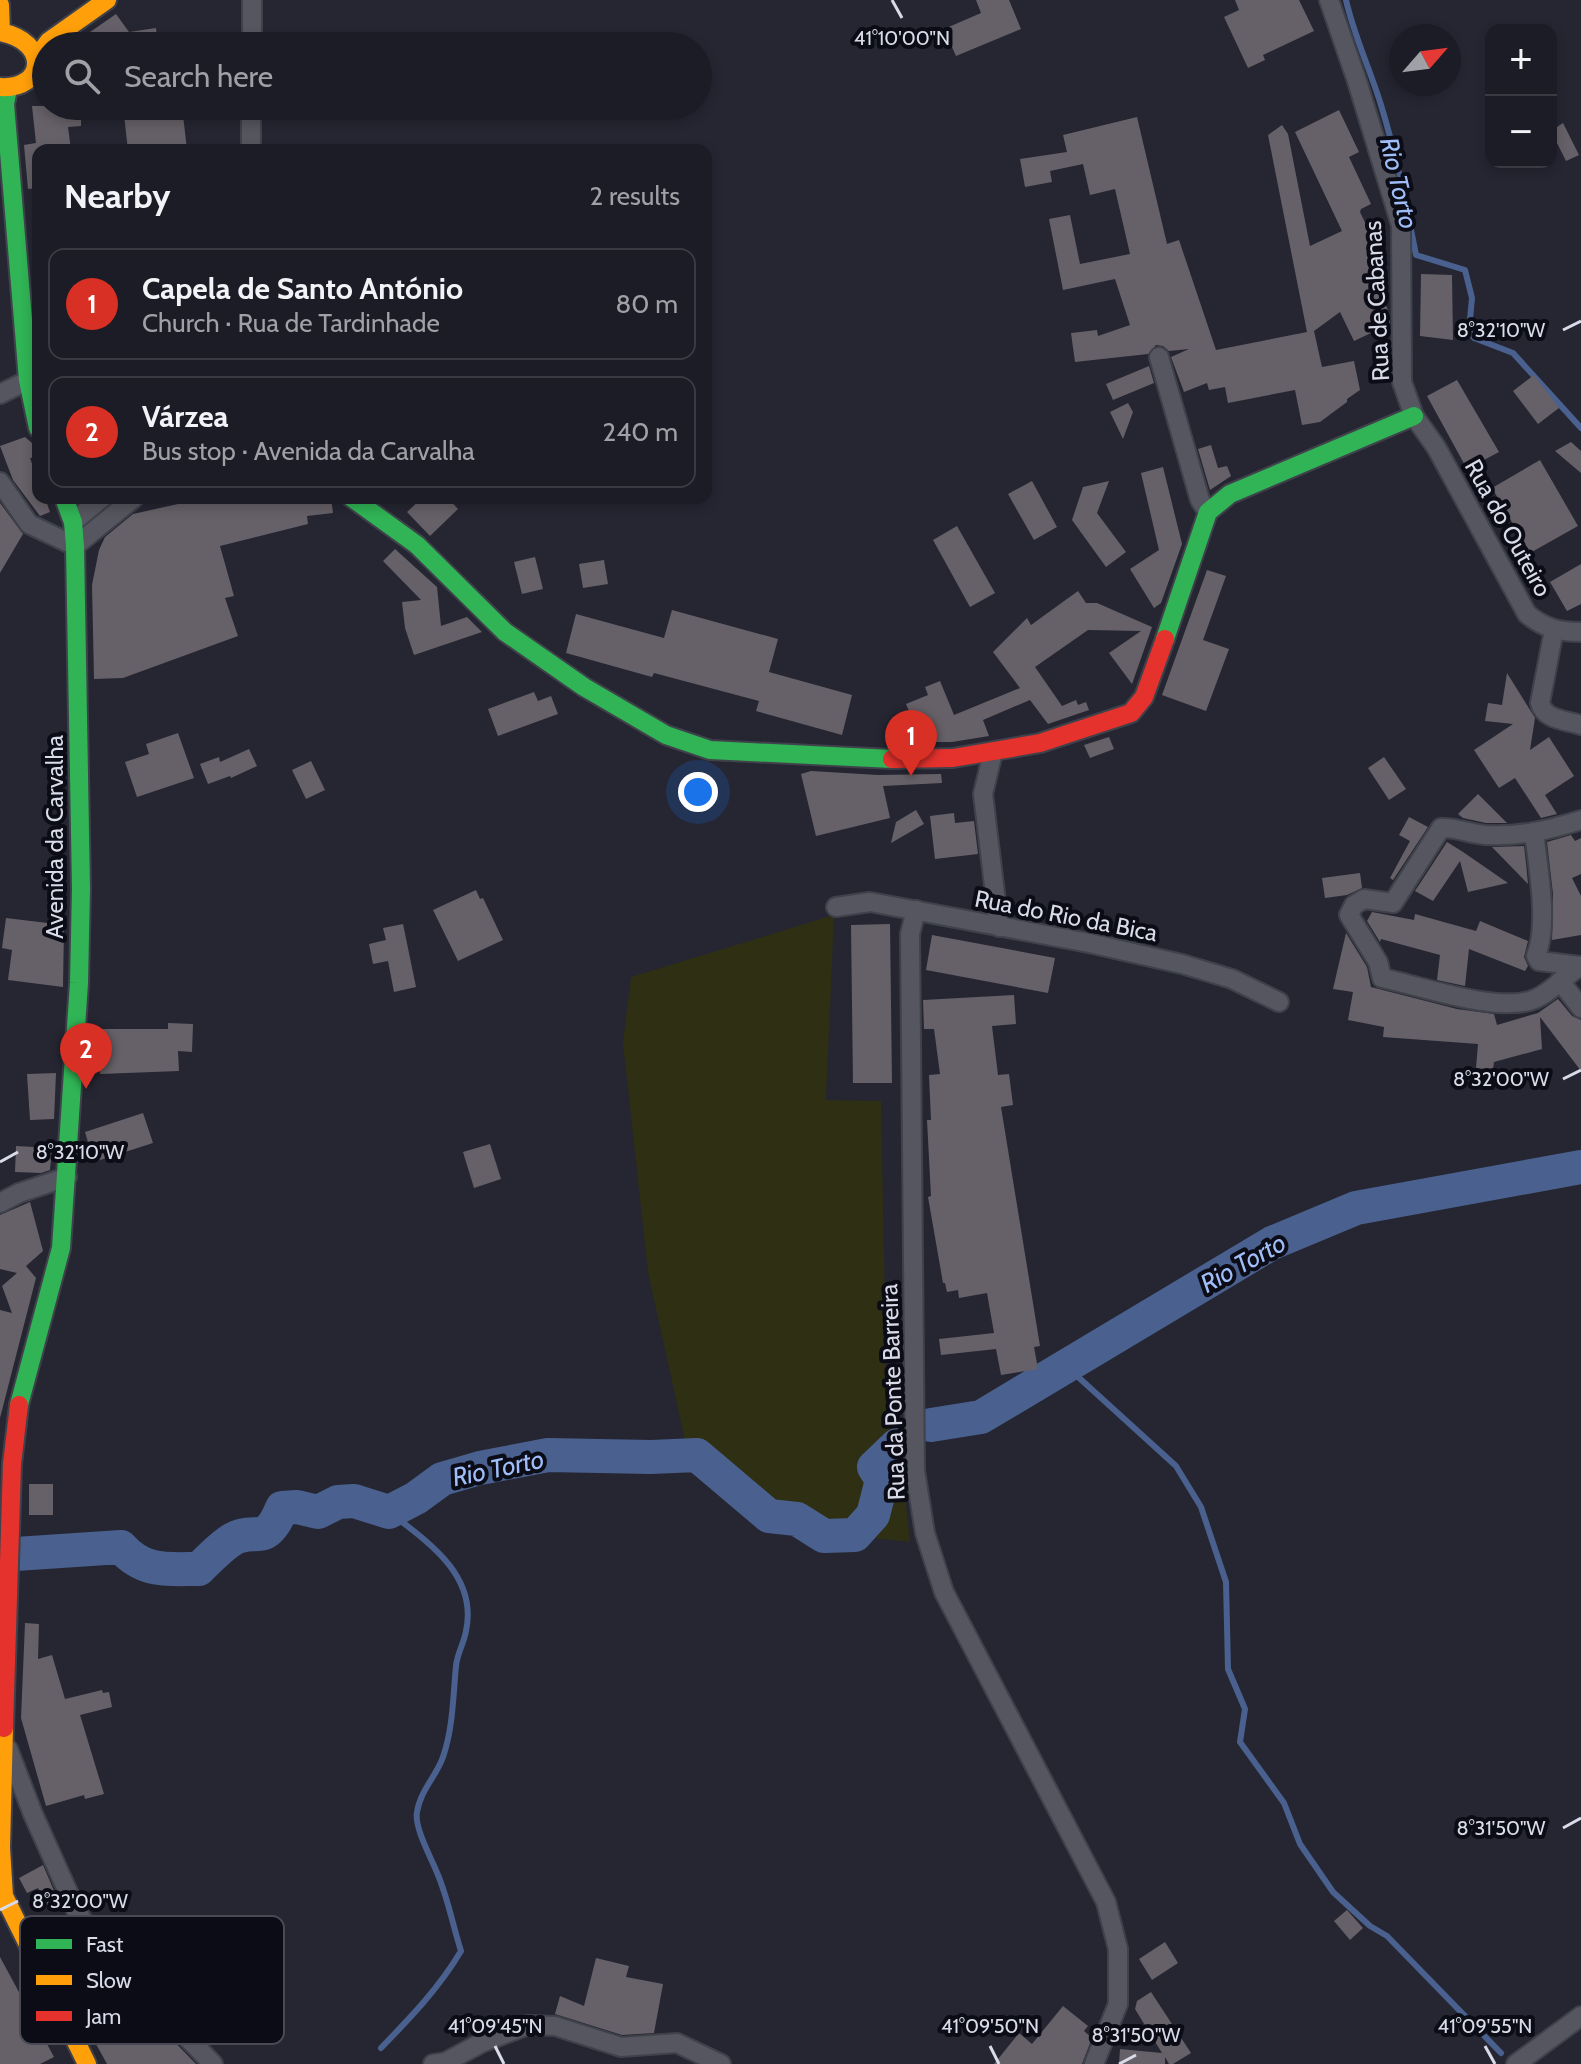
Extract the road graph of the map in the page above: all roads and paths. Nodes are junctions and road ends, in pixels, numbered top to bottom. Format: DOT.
graph roads {
  1 [pos="81,0"];
  2 [pos="107,0"];
  3 [pos="252,0"];
  4 [pos="1329,0"];
  5 [pos="0,5"];
  6 [pos="6,32"];
  7 [pos="62,32"];
  8 [pos="252,32"];
  9 [pos="32,47"];
  10 [pos="32,75"];
  11 [pos="4,88"];
  12 [pos="251,120"];
  13 [pos="251,144"];
  14 [pos="1159,357"];
  15 [pos="32,368"];
  16 [pos="32,378"];
  17 [pos="0,394"];
  18 [pos="1414,416"];
  19 [pos="0,482"];
  20 [pos="66,504"];
  21 [pos="95,504"];
  22 [pos="127,504"];
  23 [pos="360,504"];
  24 [pos="1208,512"];
  25 [pos="73,522"];
  26 [pos="75,546"];
  27 [pos="1554,630"];
  28 [pos="1581,632"];
  29 [pos="1581,725"];
  30 [pos="993,752"];
  31 [pos="1581,820"];
  32 [pos="1534,832"];
  33 [pos="836,907"];
  34 [pos="916,910"];
  35 [pos="999,927"];
  36 [pos="1581,966"];
  37 [pos="1560,981"];
  38 [pos="1279,1002"];
  39 [pos="1581,1008"];
  40 [pos="67,1177"];
  41 [pos="0,1203"];
  42 [pos="3,1667"];
  43 [pos="3,1735"];
  44 [pos="80,1916"];
  45 [pos="20,1931"];
  46 [pos="1581,2016"];
  47 [pos="77,2044"];
  48 [pos="194,2044"];
  49 [pos="87,2064"];
  50 [pos="213,2064"];
  51 [pos="433,2064"];
  52 [pos="721,2064"];
  53 [pos="1094,2064"];
  54 [pos="1516,2064"];
  1 -- 6 [label="street"];
  2 -- 7 [label="street"];
  3 -- 8 [label="street"];
  4 -- 18 [label="street, Rua de Cabanas"];
  5 -- 6 [label="street"];
  6 -- 9 [label="street"];
  10 -- 11 [label="street"];
  11 -- 15 [label="street"];
  12 -- 13 [label="street"];
  14 -- 24 [label="street"];
  16 -- 17 [label="street"];
  18 -- 24 [label="street"];
  18 -- 27 [label="street, Rua do Outeiro"];
  19 -- 26 [label="street"];
  20 -- 25 [label="street, Avenida da Carvalha"];
  21 -- 25 [label="street"];
  22 -- 26 [label="street"];
  23 -- 30 [label="street"];
  24 -- 30 [label="street"];
  25 -- 26 [label="street, Avenida da Carvalha"];
  26 -- 40 [label="street, Avenida da Carvalha"];
  27 -- 28 [label="street, Rua do Outeiro"];
  27 -- 29 [label="street"];
  30 -- 35 [label="street"];
  31 -- 32 [label="street"];
  32 -- 36 [label="street"];
  32 -- 37 [label="street"];
  33 -- 34 [label="street, Rua do Rio da Bica"];
  34 -- 35 [label="street, Rua do Rio da Bica"];
  34 -- 53 [label="street, Rua da Ponte Barreira"];
  35 -- 38 [label="street, Rua do Rio da Bica"];
  36 -- 37 [label="street"];
  37 -- 39 [label="street"];
  40 -- 41 [label="street"];
  40 -- 42 [label="street, Avenida da Carvalha"];
  42 -- 43 [label="street, Avenida da Carvalha"];
  43 -- 44 [label="street"];
  43 -- 45 [label="street, Avenida da Carvalha"];
  46 -- 54 [label="street"];
  47 -- 49 [label="street, Avenida da Carvalha"];
  48 -- 50 [label="street"];
  51 -- 52 [label="street"];
}
